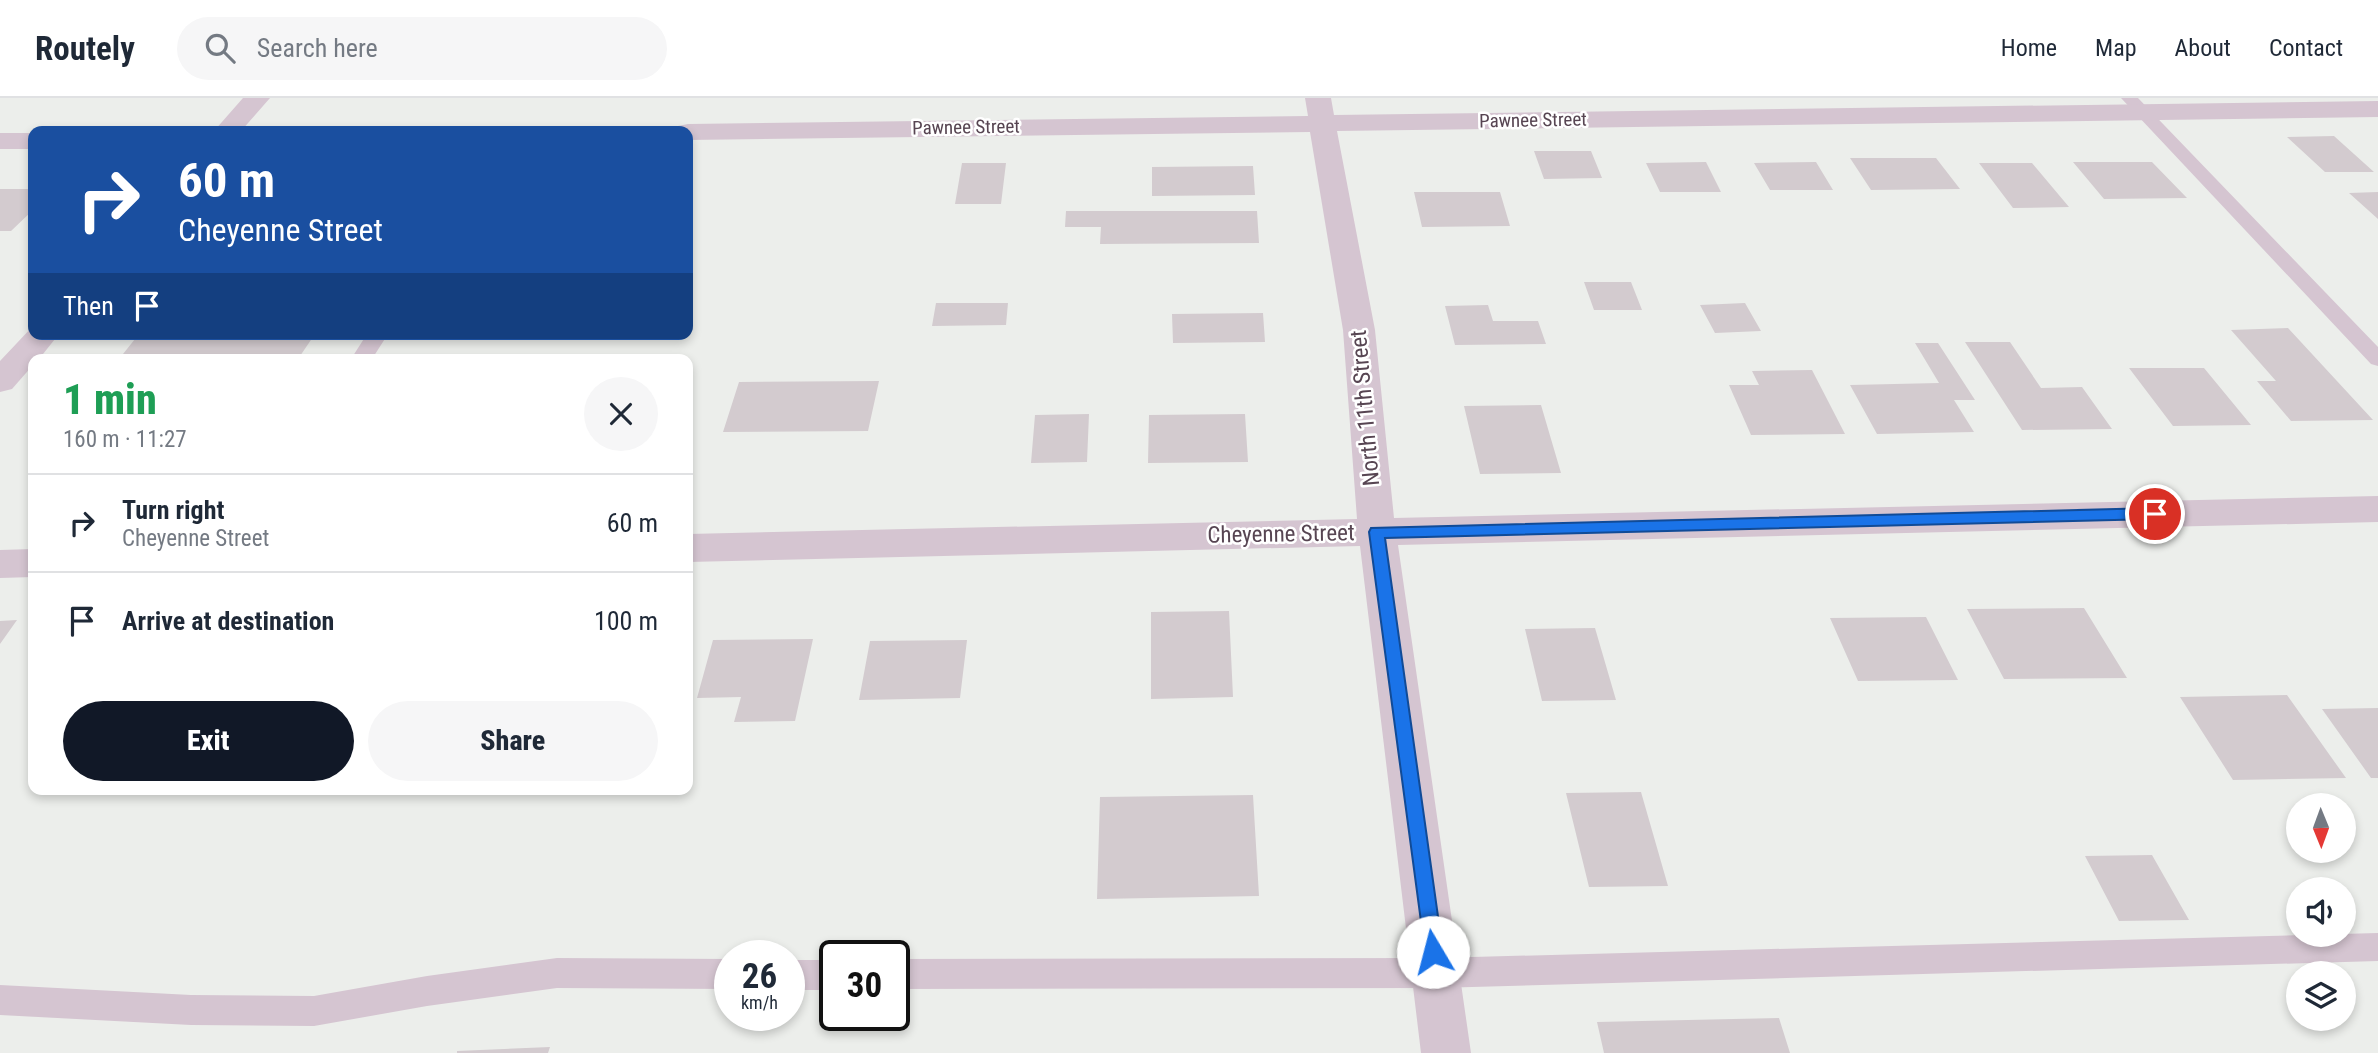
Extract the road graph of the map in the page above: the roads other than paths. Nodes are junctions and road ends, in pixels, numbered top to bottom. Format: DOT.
graph roads {
  1 [pos="257,98"];
  2 [pos="2135,105"];
  3 [pos="2374,107"];
  4 [pos="1320,110"];
  5 [pos="232,126"];
  6 [pos="693,132"];
  7 [pos="0,141"];
  8 [pos="28,141"];
  9 [pos="38,340"];
  10 [pos="2378,359"];
  11 [pos="0,381"];
  12 [pos="2378,509"];
  13 [pos="1377,532"];
  14 [pos="693,548"];
  15 [pos="28,563"];
  16 [pos="0,564"];
  17 [pos="2378,947"];
  18 [pos="1436,973"];
  19 [pos="714,974"];
  20 [pos="910,974"];
  21 [pos="0,1000"];
  22 [pos="1446,1053"];
  1 -- 5 [label="street"];
  2 -- 3 [label="street, Pawnee Street"];
  2 -- 4 [label="street, Pawnee Street"];
  2 -- 10 [label="lane"];
  4 -- 6 [label="street, Pawnee Street"];
  4 -- 13 [label="street, North 11th Street"];
  7 -- 8 [label="street"];
  9 -- 11 [label="street"];
  12 -- 13 [label="street, Cheyenne Street"];
  13 -- 14 [label="street, Cheyenne Street"];
  13 -- 18 [label="street, North 11th Street"];
  15 -- 16 [label="street"];
  17 -- 18 [label="lane"];
  18 -- 20 [label="lane"];
  18 -- 22 [label="street, North 11th Street"];
  19 -- 21 [label="lane"];
}
